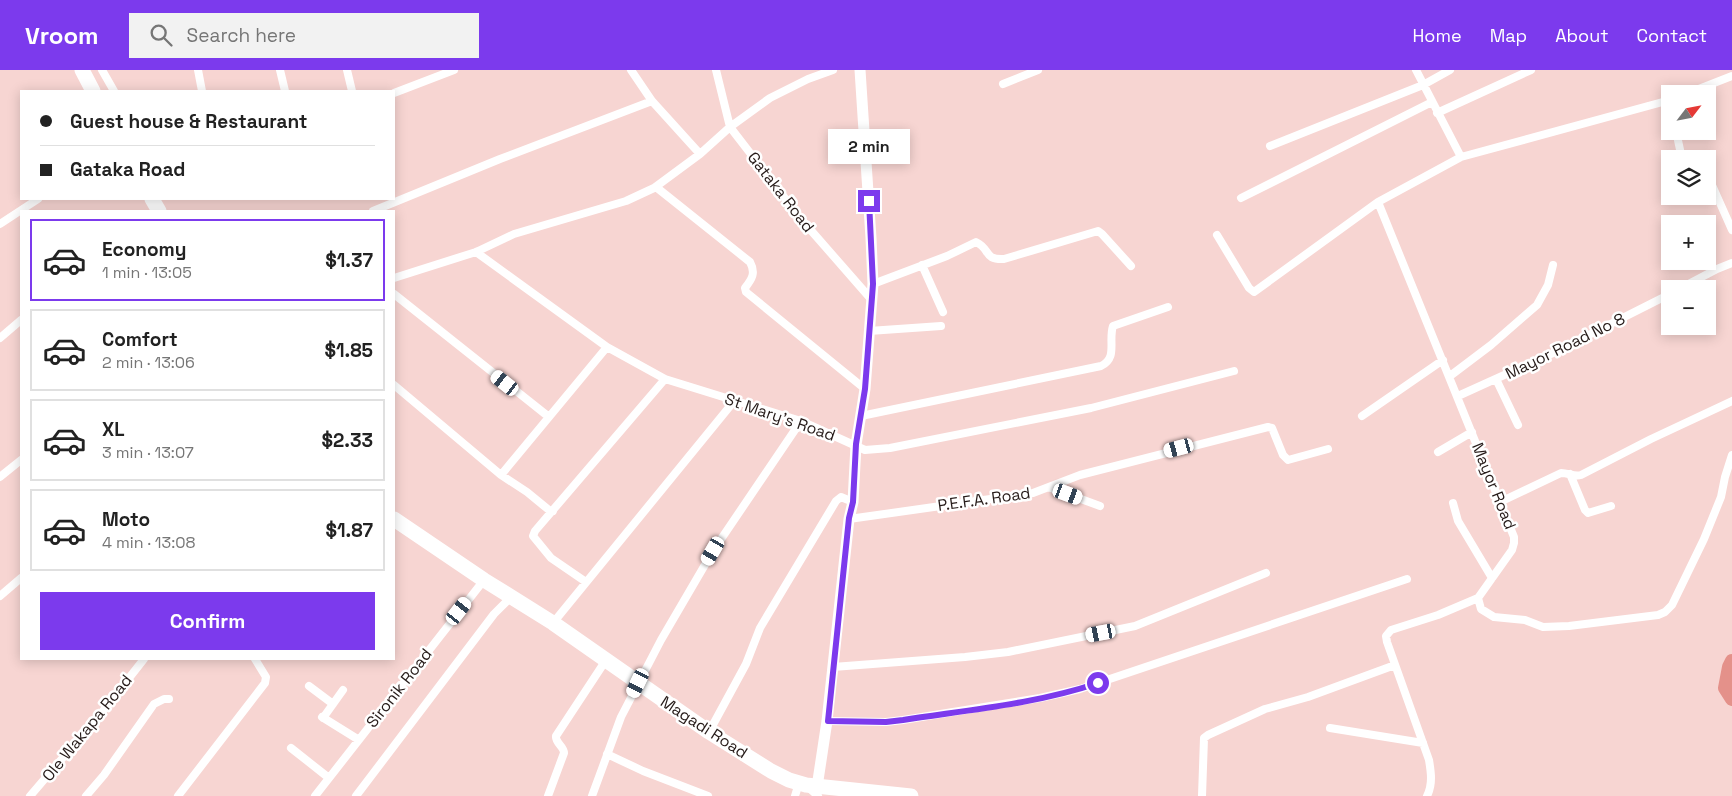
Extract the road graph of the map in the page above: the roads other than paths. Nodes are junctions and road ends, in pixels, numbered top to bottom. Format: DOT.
graph roads {
  1 [pos="82,70"];
  2 [pos="102,70"];
  3 [pos="198,70"];
  4 [pos="280,70"];
  5 [pos="347,70"];
  6 [pos="454,70"];
  7 [pos="631,70"];
  8 [pos="716,70"];
  9 [pos="833,70"];
  10 [pos="860,70"];
  11 [pos="1038,70"];
  12 [pos="1416,70"];
  13 [pos="1450,70"];
  14 [pos="1531,70"];
  15 [pos="434,74"];
  16 [pos="1732,76"];
  17 [pos="1003,84"];
  18 [pos="1423,85"];
  19 [pos="1709,85"];
  20 [pos="92,90"];
  21 [pos="113,90"];
  22 [pos="202,90"];
  23 [pos="285,90"];
  24 [pos="352,90"];
  25 [pos="395,93"];
  26 [pos="652,101"];
  27 [pos="1432,102"];
  28 [pos="1661,103"];
  29 [pos="1437,113"];
  30 [pos="730,127"];
  31 [pos="1270,146"];
  32 [pos="700,154"];
  33 [pos="1461,157"];
  34 [pos="656,187"];
  35 [pos="1716,194"];
  36 [pos="1241,198"];
  37 [pos="36,200"];
  38 [pos="1378,202"];
  39 [pos="21,210"];
  40 [pos="375,210"];
  41 [pos="20,211"];
  42 [pos="0,224"];
  43 [pos="1732,230"];
  44 [pos="1217,235"];
  45 [pos="476,252"];
  46 [pos="1732,263"];
  47 [pos="922,265"];
  48 [pos="1553,265"];
  49 [pos="1131,266"];
  50 [pos="395,278"];
  51 [pos="1696,280"];
  52 [pos="873,284"];
  53 [pos="395,295"];
  54 [pos="1661,299"];
  55 [pos="871,300"];
  56 [pos="1168,307"];
  57 [pos="942,312"];
  58 [pos="20,321"];
  59 [pos="941,326"];
  60 [pos="869,331"];
  61 [pos="0,338"];
  62 [pos="607,347"];
  63 [pos="1444,360"];
  64 [pos="1234,371"];
  65 [pos="1450,376"];
  66 [pos="665,379"];
  67 [pos="1496,379"];
  68 [pos="395,386"];
  69 [pos="865,389"];
  70 [pos="1458,396"];
  71 [pos="735,400"];
  72 [pos="1732,401"];
  73 [pos="861,416"];
  74 [pos="1362,416"];
  75 [pos="549,417"];
  76 [pos="801,421"];
  77 [pos="1518,426"];
  78 [pos="1472,432"];
  79 [pos="856,444"];
  80 [pos="1328,449"];
  81 [pos="1438,452"];
  82 [pos="1732,455"];
  83 [pos="20,461"];
  84 [pos="1570,474"];
  85 [pos="501,475"];
  86 [pos="0,477"];
  87 [pos="1051,488"];
  88 [pos="853,502"];
  89 [pos="1500,502"];
  90 [pos="1453,503"];
  91 [pos="1100,506"];
  92 [pos="1611,506"];
  93 [pos="553,511"];
  94 [pos="849,518"];
  95 [pos="395,520"];
  96 [pos="1266,573"];
  97 [pos="1492,578"];
  98 [pos="20,579"];
  99 [pos="484,580"];
  100 [pos="1407,580"];
  101 [pos="586,582"];
  102 [pos="0,596"];
  103 [pos="511,596"];
  104 [pos="1478,598"];
  105 [pos="553,623"];
  106 [pos="143,660"];
  107 [pos="256,660"];
  108 [pos="606,660"];
  109 [pos="1395,665"];
  110 [pos="833,668"];
  111 [pos="638,683"];
  112 [pos="309,686"];
  113 [pos="344,690"];
  114 [pos="169,699"];
  115 [pos="333,704"];
  116 [pos="828,721"];
  117 [pos="1330,728"];
  118 [pos="709,732"];
  119 [pos="359,740"];
  120 [pos="1423,743"];
  121 [pos="291,748"];
  122 [pos="607,754"];
  123 [pos="329,778"];
  124 [pos="807,789"];
  125 [pos="32,795"];
  126 [pos="86,796"];
  127 [pos="178,796"];
  128 [pos="315,796"];
  129 [pos="356,796"];
  130 [pos="548,796"];
  131 [pos="592,796"];
  132 [pos="708,796"];
  133 [pos="911,796"];
  134 [pos="1202,796"];
  135 [pos="1427,796"];
  1 -- 20 [label="highway"];
  2 -- 21 [label="street"];
  3 -- 22 [label="street"];
  4 -- 23 [label="street"];
  5 -- 24 [label="street"];
  6 -- 15 [label="street"];
  7 -- 26 [label="street"];
  8 -- 30 [label="street, Gataka Road"];
  9 -- 30 [label="street"];
  10 -- 52 [label="street"];
  11 -- 17 [label="street"];
  12 -- 18 [label="street"];
  13 -- 18 [label="street"];
  14 -- 29 [label="street"];
  15 -- 25 [label="street"];
  16 -- 19 [label="street"];
  18 -- 27 [label="street"];
  18 -- 31 [label="street"];
  26 -- 32 [label="street"];
  26 -- 40 [label="street"];
  27 -- 29 [label="street"];
  27 -- 36 [label="street"];
  28 -- 33 [label="street"];
  29 -- 33 [label="street"];
  30 -- 32 [label="street"];
  30 -- 55 [label="street, Gataka Road"];
  32 -- 34 [label="street"];
  33 -- 38 [label="street"];
  34 -- 45 [label="street"];
  34 -- 69 [label="street"];
  35 -- 43 [label="street"];
  37 -- 39 [label="street"];
  38 -- 44 [label="street"];
  38 -- 63 [label="street, Mayor Road"];
  41 -- 42 [label="street"];
  45 -- 50 [label="street"];
  45 -- 62 [label="street, St Mary's Road"];
  46 -- 51 [label="street"];
  47 -- 49 [label="street"];
  47 -- 52 [label="street"];
  47 -- 57 [label="street"];
  48 -- 65 [label="street"];
  52 -- 55 [label="street"];
  53 -- 75 [label="street"];
  54 -- 67 [label="street, Mayor Road No 8"];
  55 -- 60 [label="street"];
  56 -- 73 [label="street"];
  58 -- 61 [label="street"];
  59 -- 60 [label="street"];
  60 -- 69 [label="street"];
  62 -- 66 [label="street, St Mary's Road"];
  62 -- 75 [label="street"];
  63 -- 65 [label="street, Mayor Road"];
  63 -- 74 [label="street"];
  64 -- 79 [label="street, St Mary's Road"];
  65 -- 70 [label="street, Mayor Road"];
  66 -- 71 [label="street, St Mary's Road"];
  66 -- 93 [label="street"];
  67 -- 70 [label="street, Mayor Road No 8"];
  67 -- 77 [label="street"];
  68 -- 85 [label="street"];
  69 -- 73 [label="street"];
  70 -- 78 [label="street, Mayor Road"];
  71 -- 76 [label="street, St Mary's Road"];
  71 -- 101 [label="street"];
  72 -- 84 [label="street"];
  73 -- 79 [label="street"];
  75 -- 85 [label="street"];
  76 -- 79 [label="street, St Mary's Road"];
  76 -- 111 [label="street"];
  78 -- 81 [label="street"];
  78 -- 89 [label="street, Mayor Road"];
  79 -- 88 [label="street"];
  80 -- 87 [label="street, P.E.F.A. Road"];
  82 -- 104 [label="street"];
  83 -- 86 [label="street"];
  84 -- 89 [label="street"];
  84 -- 92 [label="street"];
  85 -- 93 [label="street"];
  87 -- 91 [label="street"];
  87 -- 94 [label="street, P.E.F.A. Road"];
  88 -- 94 [label="street"];
  88 -- 118 [label="street"];
  89 -- 97 [label="street, Mayor Road"];
  90 -- 97 [label="street"];
  93 -- 101 [label="street"];
  94 -- 110 [label="street"];
  95 -- 99 [label="highway, Magadi Road"];
  96 -- 110 [label="street"];
  97 -- 104 [label="street, Mayor Road"];
  98 -- 102 [label="street"];
  99 -- 103 [label="highway, Magadi Road"];
  99 -- 119 [label="street, Sironik Road"];
  100 -- 116 [label="street"];
  101 -- 105 [label="street"];
  103 -- 105 [label="highway, Magadi Road"];
  103 -- 129 [label="street"];
  104 -- 109 [label="street"];
  105 -- 108 [label="highway, Magadi Road"];
  106 -- 125 [label="street, Ole Wakapa Road"];
  107 -- 127 [label="street"];
  108 -- 111 [label="highway, Magadi Road"];
  108 -- 130 [label="street"];
  109 -- 120 [label="street"];
  109 -- 134 [label="street"];
  110 -- 116 [label="street"];
  111 -- 118 [label="highway, Magadi Road"];
  111 -- 122 [label="street"];
  112 -- 115 [label="street"];
  113 -- 115 [label="street"];
  114 -- 126 [label="street"];
  115 -- 119 [label="street"];
  116 -- 124 [label="street"];
  117 -- 120 [label="street"];
  118 -- 124 [label="highway, Magadi Road"];
  119 -- 123 [label="street, Sironik Road"];
  120 -- 135 [label="street"];
  121 -- 123 [label="street"];
  122 -- 131 [label="street"];
  122 -- 132 [label="street"];
  123 -- 128 [label="street, Sironik Road"];
  124 -- 133 [label="highway, Magadi Road"];
}
